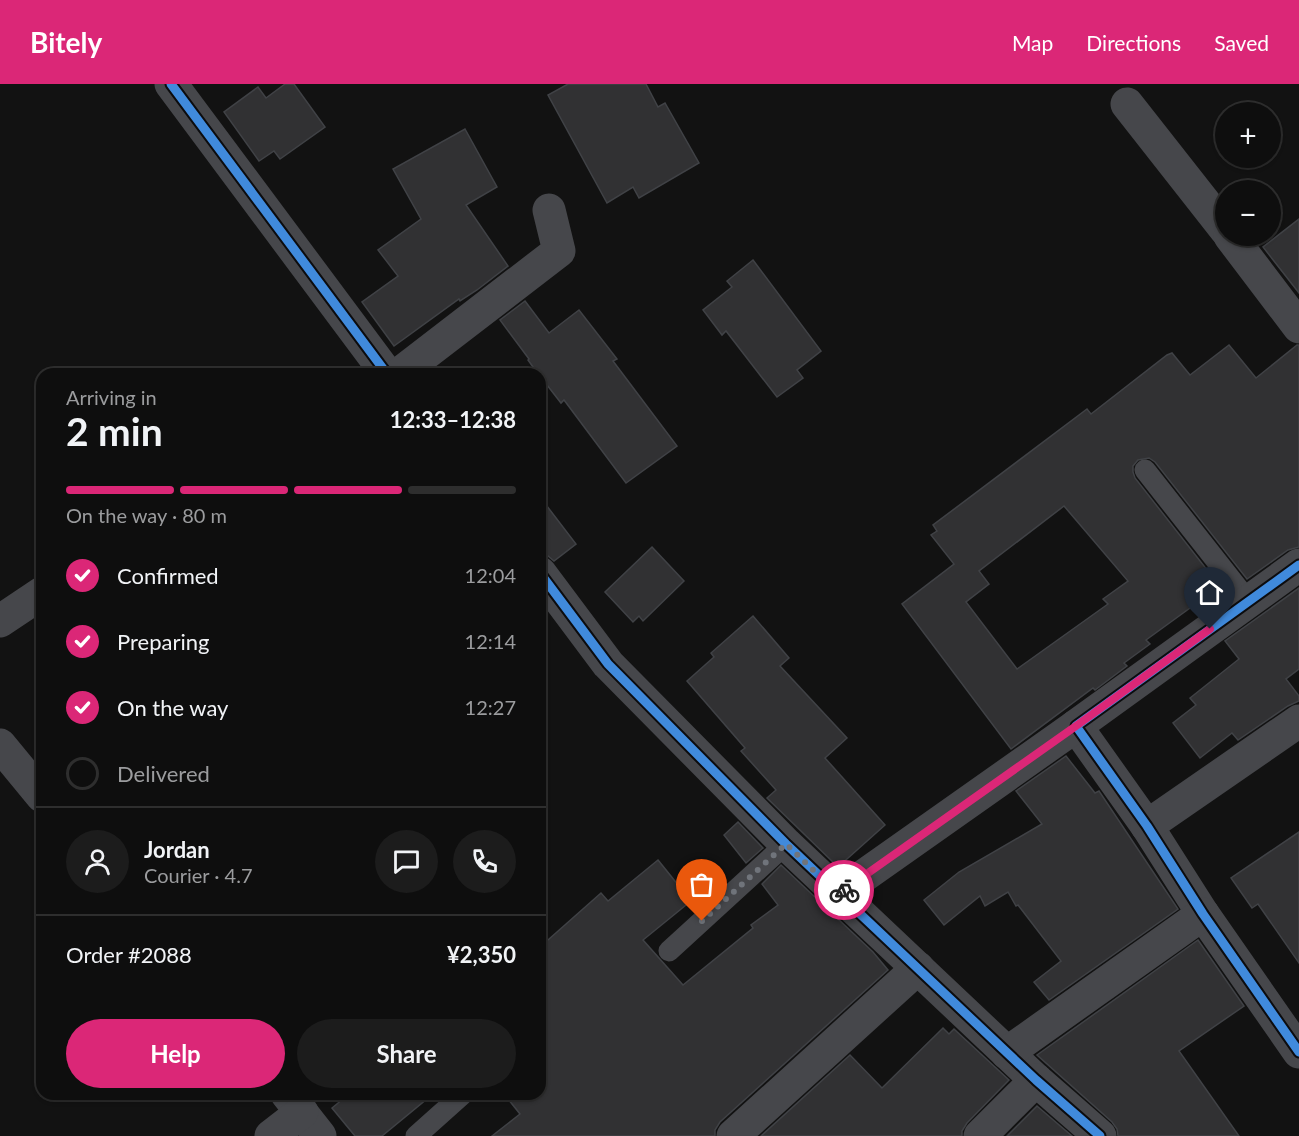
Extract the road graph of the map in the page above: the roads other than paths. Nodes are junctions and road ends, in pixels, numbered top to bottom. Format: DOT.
graph roads {
  1 [pos="171,84"];
  2 [pos="1127,104"];
  3 [pos="549,210"];
  4 [pos="1215,216"];
  5 [pos="1238,246"];
  6 [pos="1299,327"];
  7 [pos="383,368"];
  8 [pos="407,368"];
  9 [pos="1145,470"];
  10 [pos="1299,565"];
  11 [pos="546,581"];
  12 [pos="36,597"];
  13 [pos="1248,602"];
  14 [pos="0,621"];
  15 [pos="1299,721"];
  16 [pos="1076,726"];
  17 [pos="0,745"];
  18 [pos="36,789"];
  19 [pos="1147,826"];
  20 [pos="786,844"];
  21 [pos="838,894"];
  22 [pos="1203,914"];
  23 [pos="669,951"];
  24 [pos="918,968"];
  25 [pos="1299,1052"];
  26 [pos="1007,1053"];
  27 [pos="1036,1080"];
  28 [pos="456,1100"];
  29 [pos="303,1114"];
  30 [pos="271,1136"];
  31 [pos="416,1136"];
  32 [pos="733,1136"];
  33 [pos="980,1136"];
  34 [pos="1100,1136"];
  1 -- 7 [label="street"];
  2 -- 4 [label="street"];
  3 -- 8 [label="street"];
  5 -- 6 [label="street"];
  9 -- 13 [label="lane"];
  10 -- 13 [label="street"];
  11 -- 20 [label="street"];
  12 -- 14 [label="street"];
  13 -- 16 [label="street"];
  15 -- 19 [label="street"];
  16 -- 19 [label="street"];
  16 -- 21 [label="street"];
  17 -- 18 [label="street"];
  19 -- 22 [label="street"];
  20 -- 21 [label="street"];
  20 -- 23 [label="lane"];
  21 -- 24 [label="street"];
  22 -- 25 [label="street"];
  22 -- 26 [label="street"];
  24 -- 26 [label="street"];
  24 -- 32 [label="street"];
  26 -- 27 [label="street"];
  27 -- 33 [label="street"];
  27 -- 34 [label="street"];
  28 -- 31 [label="lane"];
  29 -- 30 [label="street"];
}
